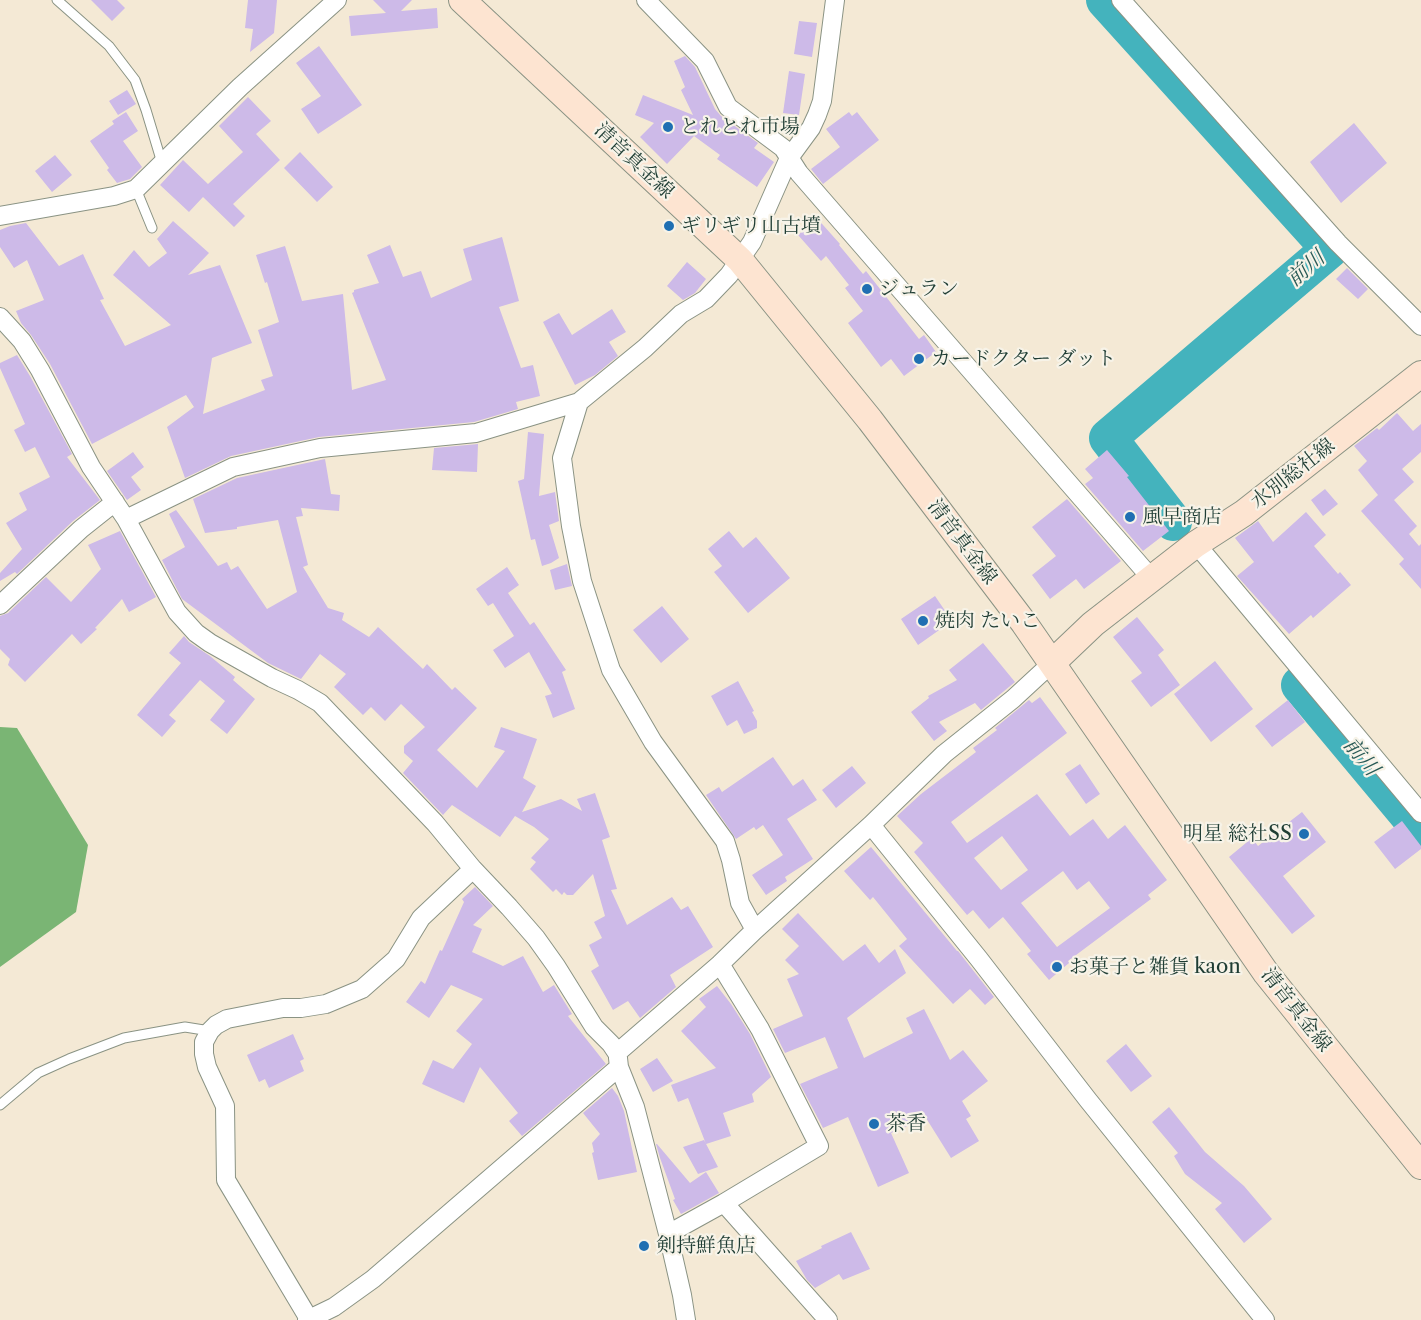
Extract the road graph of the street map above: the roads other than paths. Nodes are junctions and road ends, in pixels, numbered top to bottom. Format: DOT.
graph roads {
  1 [pos="57,0"];
  2 [pos="338,0"];
  3 [pos="462,0"];
  4 [pos="646,0"];
  5 [pos="835,0"];
  6 [pos="1120,0"];
  7 [pos="789,158"];
  8 [pos="162,163"];
  9 [pos="136,189"];
  10 [pos="0,216"];
  11 [pos="152,228"];
  12 [pos="740,261"];
  13 [pos="0,317"];
  14 [pos="1421,326"];
  15 [pos="1421,374"];
  16 [pos="579,402"];
  17 [pos="115,502"];
  18 [pos="126,519"];
  19 [pos="1196,544"];
  20 [pos="1152,579"];
  21 [pos="0,605"];
  22 [pos="1052,663"];
  23 [pos="1421,813"];
  24 [pos="871,825"];
  25 [pos="473,869"];
  26 [pos="755,930"];
  27 [pos="720,964"];
  28 [pos="210,1031"];
  29 [pos="618,1060"];
  30 [pos="0,1105"];
  31 [pos="1421,1166"];
  32 [pos="724,1203"];
  33 [pos="668,1234"];
  34 [pos="308,1320"];
  35 [pos="686,1320"];
  36 [pos="828,1320"];
  37 [pos="1265,1320"];
  1 -- 8 [label="lane"];
  2 -- 8 [label="street"];
  3 -- 12 [label="main road, 清音真金線"];
  4 -- 7 [label="street"];
  5 -- 7 [label="street"];
  6 -- 14 [label="street"];
  7 -- 12 [label="street"];
  7 -- 20 [label="street"];
  8 -- 9 [label="street"];
  9 -- 10 [label="street"];
  9 -- 11 [label="lane"];
  12 -- 16 [label="street"];
  12 -- 22 [label="main road, 清音真金線"];
  13 -- 17 [label="street"];
  15 -- 19 [label="main road, 水別総社線"];
  16 -- 18 [label="street"];
  16 -- 26 [label="street"];
  17 -- 18 [label="street"];
  17 -- 21 [label="street"];
  18 -- 25 [label="street"];
  19 -- 20 [label="main road, 水別総社線"];
  19 -- 23 [label="street"];
  20 -- 22 [label="main road, 水別総社線"];
  22 -- 24 [label="street"];
  22 -- 31 [label="main road, 清音真金線"];
  24 -- 26 [label="street"];
  24 -- 37 [label="street"];
  25 -- 28 [label="street"];
  25 -- 29 [label="street"];
  26 -- 27 [label="street"];
  27 -- 29 [label="street"];
  27 -- 32 [label="street"];
  28 -- 30 [label="lane"];
  28 -- 34 [label="street"];
  29 -- 33 [label="street"];
  29 -- 34 [label="street"];
  32 -- 33 [label="street"];
  32 -- 36 [label="street"];
  33 -- 35 [label="street"];
}
